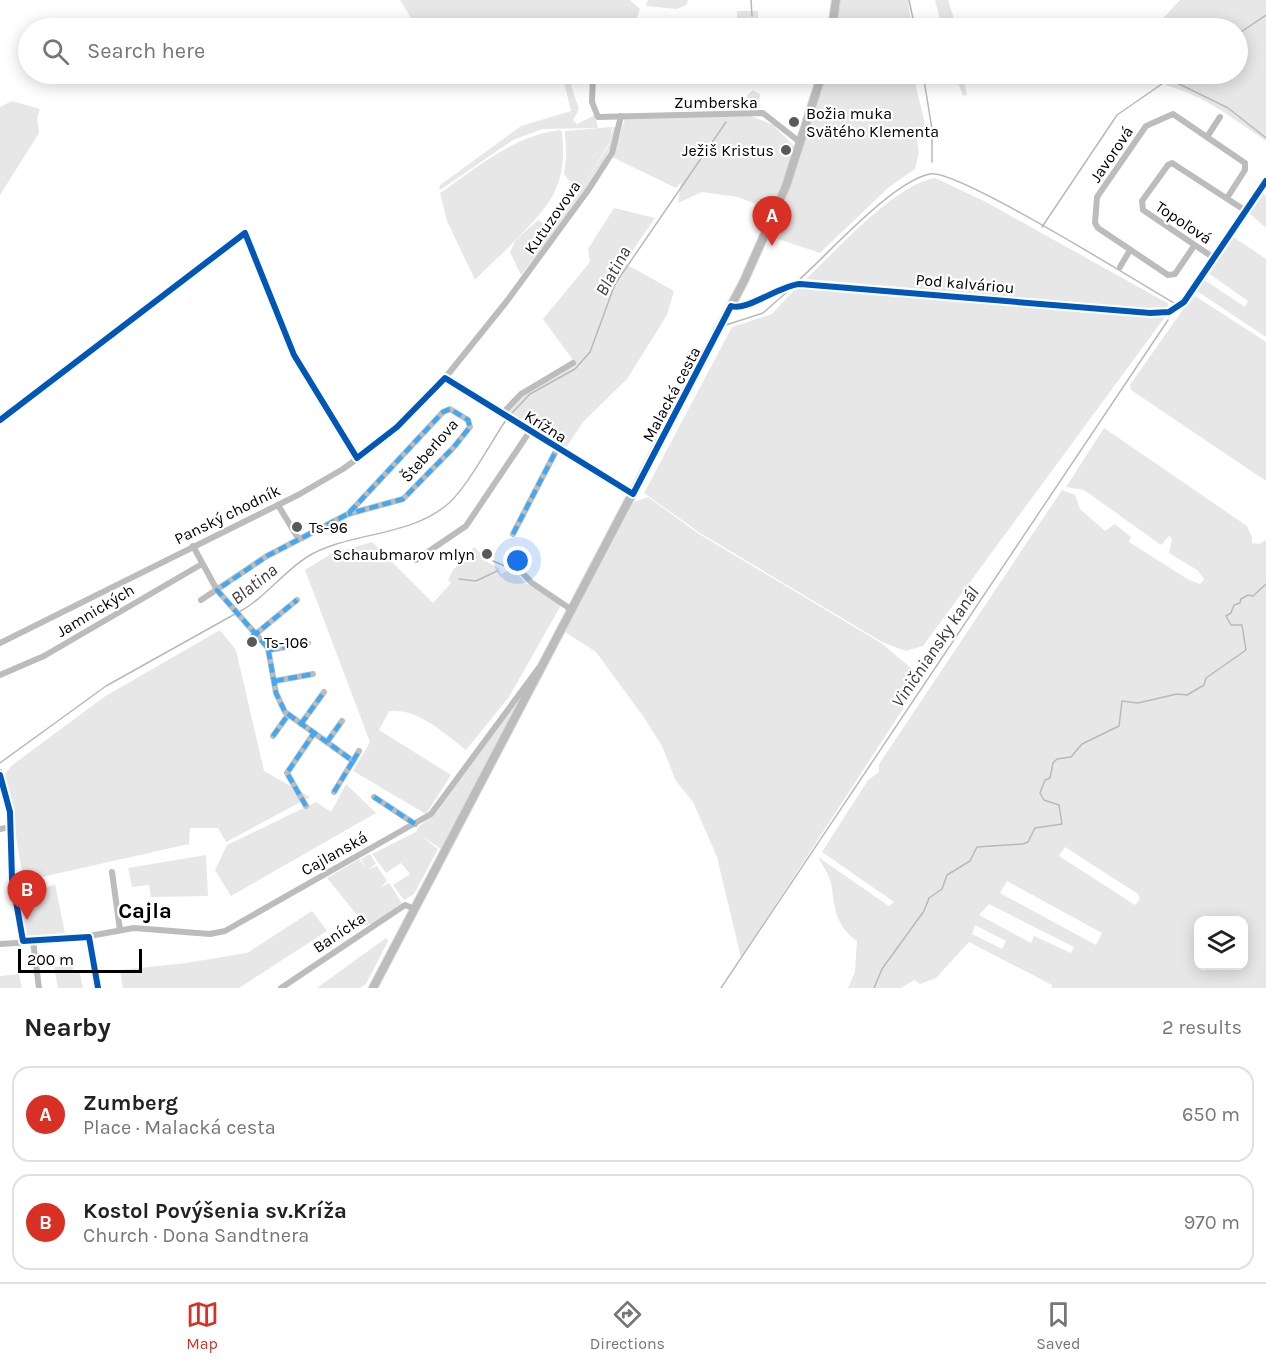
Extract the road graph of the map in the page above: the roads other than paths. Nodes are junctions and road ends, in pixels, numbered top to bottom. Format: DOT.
graph roads {
  1 [pos="836,0"];
  2 [pos="833,18"];
  3 [pos="593,84"];
  4 [pos="819,84"];
  5 [pos="621,116"];
  6 [pos="1221,117"];
  7 [pos="1207,137"];
  8 [pos="801,143"];
  9 [pos="1266,181"];
  10 [pos="1227,198"];
  11 [pos="1246,211"];
  12 [pos="1194,246"];
  13 [pos="1130,250"];
  14 [pos="1214,258"];
  15 [pos="1120,267"];
  16 [pos="731,306"];
  17 [pos="573,363"];
  18 [pos="446,378"];
  19 [pos="502,414"];
  20 [pos="530,431"];
  21 [pos="557,449"];
  22 [pos="633,494"];
  23 [pos="362,499"];
  24 [pos="278,505"];
  25 [pos="364,510"];
  26 [pos="348,514"];
  27 [pos="513,534"];
  28 [pos="298,538"];
  29 [pos="193,546"];
  30 [pos="519,549"];
  31 [pos="416,560"];
  32 [pos="202,564"];
  33 [pos="217,590"];
  34 [pos="201,600"];
  35 [pos="297,600"];
  36 [pos="572,610"];
  37 [pos="254,636"];
  38 [pos="0,643"];
  39 [pos="308,643"];
  40 [pos="269,650"];
  41 [pos="545,661"];
  42 [pos="313,674"];
  43 [pos="0,675"];
  44 [pos="275,681"];
  45 [pos="324,692"];
  46 [pos="516,696"];
  47 [pos="524,700"];
  48 [pos="288,715"];
  49 [pos="342,722"];
  50 [pos="301,724"];
  51 [pos="314,733"];
  52 [pos="273,736"];
  53 [pos="327,742"];
  54 [pos="360,751"];
  55 [pos="353,761"];
  56 [pos="0,773"];
  57 [pos="334,792"];
  58 [pos="374,797"];
  59 [pos="9,803"];
  60 [pos="0,805"];
  61 [pos="306,806"];
  62 [pos="415,824"];
  63 [pos="10,827"];
  64 [pos="0,829"];
  65 [pos="112,872"];
  66 [pos="415,909"];
  67 [pos="120,930"];
  68 [pos="89,937"];
  69 [pos="23,941"];
  70 [pos="33,941"];
  71 [pos="0,944"];
  72 [pos="39,988"];
  73 [pos="98,988"];
  74 [pos="281,988"];
  75 [pos="373,988"];
  1 -- 2 [label="main road"];
  3 -- 5 [label="street"];
  4 -- 8 [label="main road, Malacká cesta"];
  5 -- 8 [label="street, Zumberska"];
  5 -- 18 [label="street, Kutuzovova"];
  6 -- 7 [label="street"];
  7 -- 10 [label="street, Javorová"];
  7 -- 13 [label="street, Javorová"];
  8 -- 16 [label="main road, Malacká cesta"];
  9 -- 11 [label="street, Pod kalváriou"];
  10 -- 11 [label="street, Topoľová"];
  10 -- 12 [label="street, Topoľová"];
  11 -- 14 [label="street, Pod kalváriou"];
  12 -- 13 [label="street, Javorová"];
  12 -- 14 [label="street, Topoľová"];
  13 -- 15 [label="street"];
  14 -- 16 [label="street, Pod kalváriou"];
  16 -- 22 [label="main road, Malacká cesta"];
  17 -- 19 [label="street"];
  18 -- 19 [label="street, Krížna"];
  18 -- 24 [label="street, Panský chodník"];
  19 -- 20 [label="street, Krížna"];
  20 -- 21 [label="street, Krížna"];
  20 -- 31 [label="street"];
  21 -- 22 [label="street, Krížna"];
  21 -- 27 [label="street"];
  22 -- 36 [label="main road, Malacká cesta"];
  23 -- 25 [label="street"];
  23 -- 25 [label="street, Šteberlova"];
  23 -- 26 [label="street, Šteberlova"];
  24 -- 28 [label="street"];
  24 -- 29 [label="street, Panský chodník"];
  25 -- 26 [label="street, Šteberlova"];
  26 -- 28 [label="street, Šteberlova"];
  28 -- 33 [label="street, Šteberlova"];
  29 -- 32 [label="street"];
  29 -- 38 [label="street, Panský chodník"];
  30 -- 36 [label="street"];
  32 -- 33 [label="street"];
  32 -- 43 [label="street, Jamnických"];
  33 -- 34 [label="street, Šteberlova"];
  33 -- 37 [label="street"];
  35 -- 37 [label="street"];
  36 -- 41 [label="main road"];
  37 -- 40 [label="street"];
  39 -- 40 [label="street"];
  40 -- 44 [label="street"];
  41 -- 46 [label="street, Cajlanská"];
  41 -- 47 [label="main road"];
  42 -- 44 [label="street"];
  44 -- 48 [label="street"];
  45 -- 50 [label="street"];
  46 -- 47 [label="street"];
  46 -- 62 [label="street, Cajlanská"];
  47 -- 66 [label="main road"];
  48 -- 50 [label="street"];
  48 -- 52 [label="street"];
  49 -- 53 [label="street"];
  50 -- 51 [label="street"];
  51 -- 53 [label="street"];
  51 -- 61 [label="street"];
  53 -- 55 [label="street"];
  54 -- 55 [label="street"];
  55 -- 57 [label="street"];
  56 -- 59 [label="street"];
  58 -- 62 [label="street"];
  59 -- 60 [label="street"];
  59 -- 63 [label="street"];
  62 -- 67 [label="street, Cajlanská"];
  63 -- 64 [label="street"];
  63 -- 69 [label="street"];
  65 -- 67 [label="street"];
  66 -- 74 [label="street, Banícka"];
  66 -- 75 [label="main road"];
  67 -- 68 [label="street, Cajlanská"];
  68 -- 70 [label="street, Cajlanská"];
  68 -- 73 [label="street"];
  69 -- 70 [label="street, Cajlanská"];
  69 -- 71 [label="street, Cajlanská"];
  70 -- 72 [label="street"];
}
